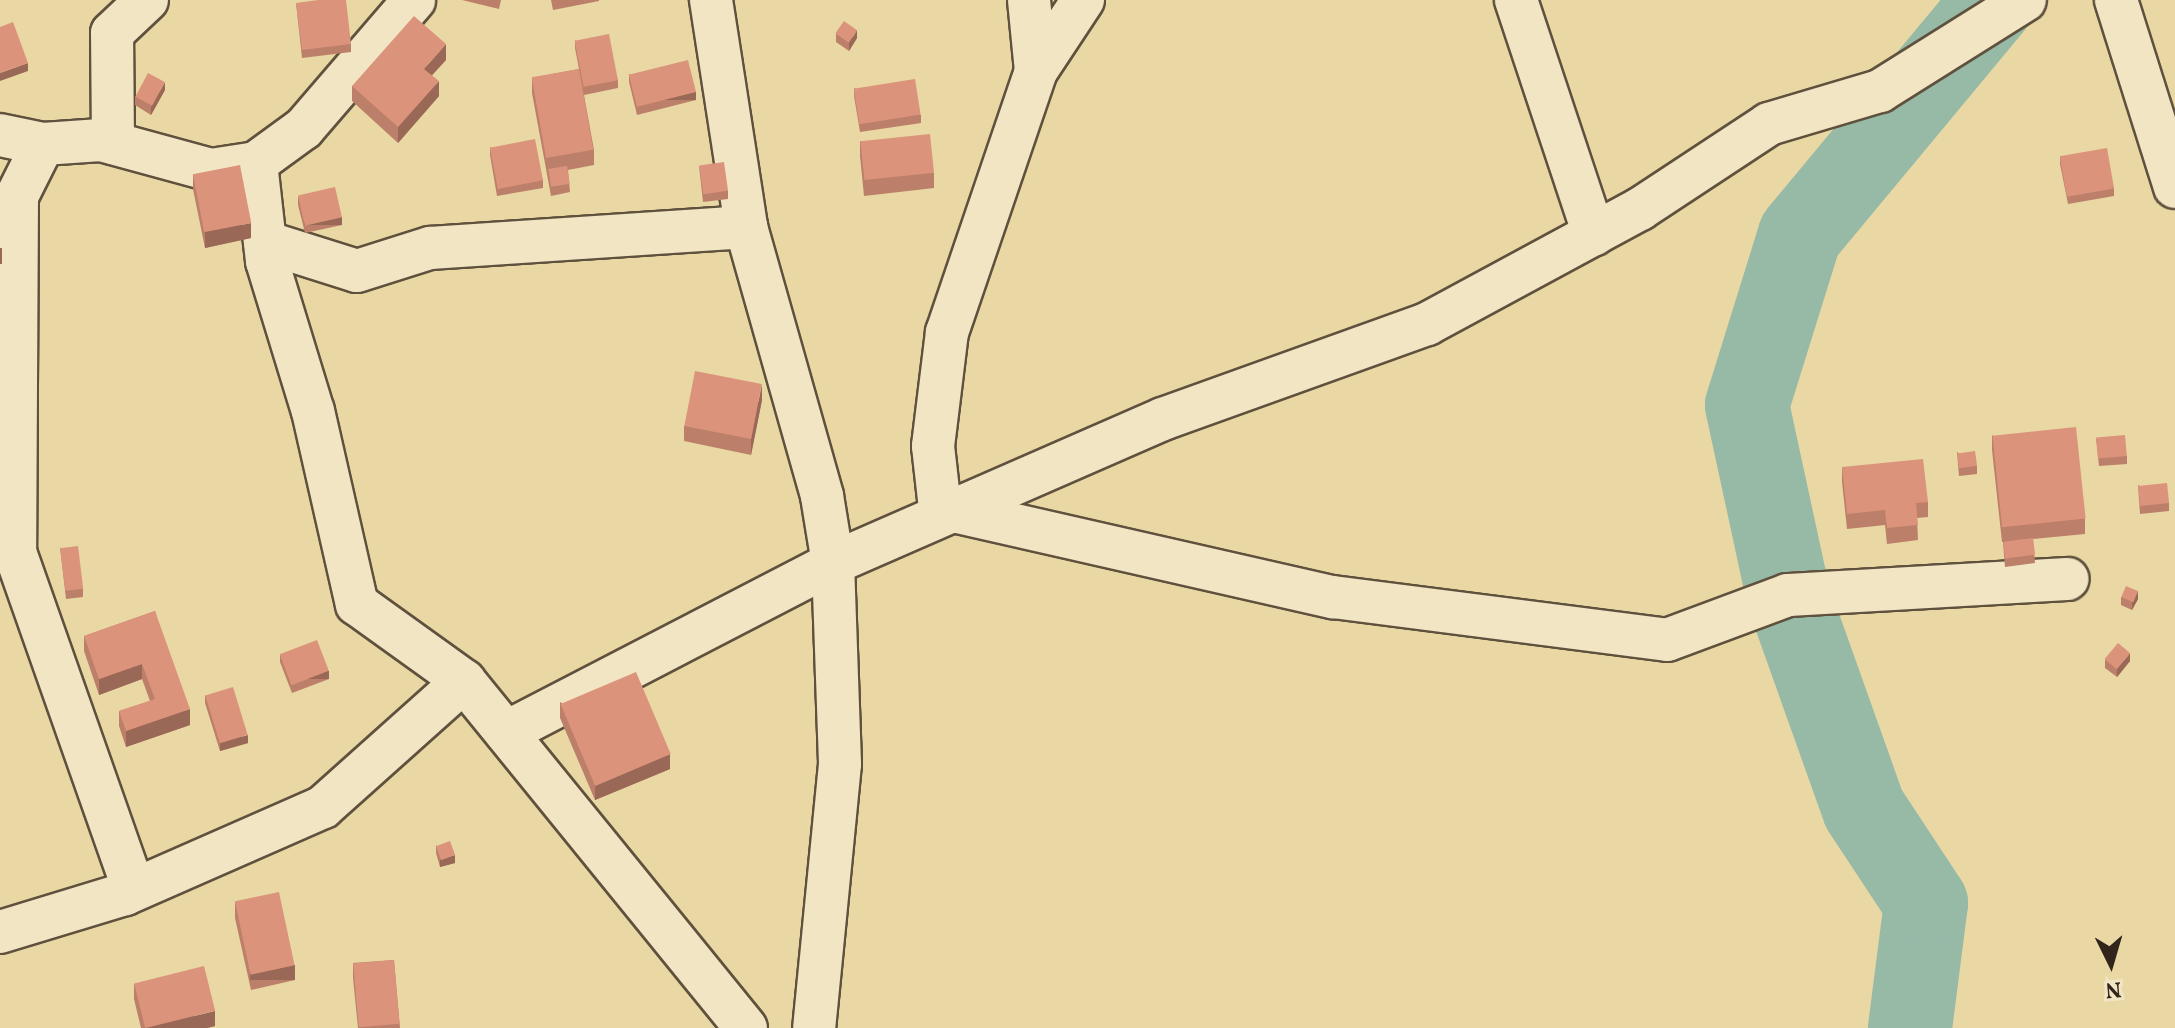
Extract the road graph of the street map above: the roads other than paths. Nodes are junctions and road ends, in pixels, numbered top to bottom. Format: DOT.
graph roads {
  1 [pos="147,0"];
  2 [pos="414,0"];
  3 [pos="711,0"];
  4 [pos="1029,0"];
  5 [pos="1083,0"];
  6 [pos="1516,0"];
  7 [pos="2025,0"];
  8 [pos="2116,0"];
  9 [pos="1036,71"];
  10 [pos="0,135"];
  11 [pos="113,143"];
  12 [pos="43,144"];
  13 [pos="256,163"];
  14 [pos="2175,187"];
  15 [pos="8,201"];
  16 [pos="746,227"];
  17 [pos="1594,234"];
  18 [pos="265,242"];
  19 [pos="951,511"];
  20 [pos="7,554"];
  21 [pos="833,563"];
  22 [pos="2068,579"];
  23 [pos="464,681"];
  24 [pos="507,732"];
  25 [pos="134,890"];
  26 [pos="0,932"];
  27 [pos="746,1028"];
  28 [pos="814,1028"];
  1 -- 11 [label="street"];
  2 -- 13 [label="street"];
  3 -- 16 [label="street"];
  4 -- 9 [label="street"];
  5 -- 9 [label="street"];
  6 -- 17 [label="street"];
  7 -- 17 [label="street"];
  8 -- 14 [label="street"];
  9 -- 19 [label="street"];
  10 -- 12 [label="street"];
  11 -- 12 [label="street"];
  11 -- 13 [label="street"];
  12 -- 15 [label="street"];
  13 -- 18 [label="street"];
  15 -- 20 [label="street"];
  16 -- 18 [label="street"];
  16 -- 21 [label="street"];
  17 -- 19 [label="street"];
  18 -- 23 [label="street"];
  19 -- 21 [label="street"];
  19 -- 22 [label="street"];
  20 -- 25 [label="street"];
  21 -- 24 [label="street"];
  21 -- 28 [label="street"];
  23 -- 24 [label="street"];
  23 -- 25 [label="street"];
  24 -- 27 [label="street"];
  25 -- 26 [label="street"];
}
